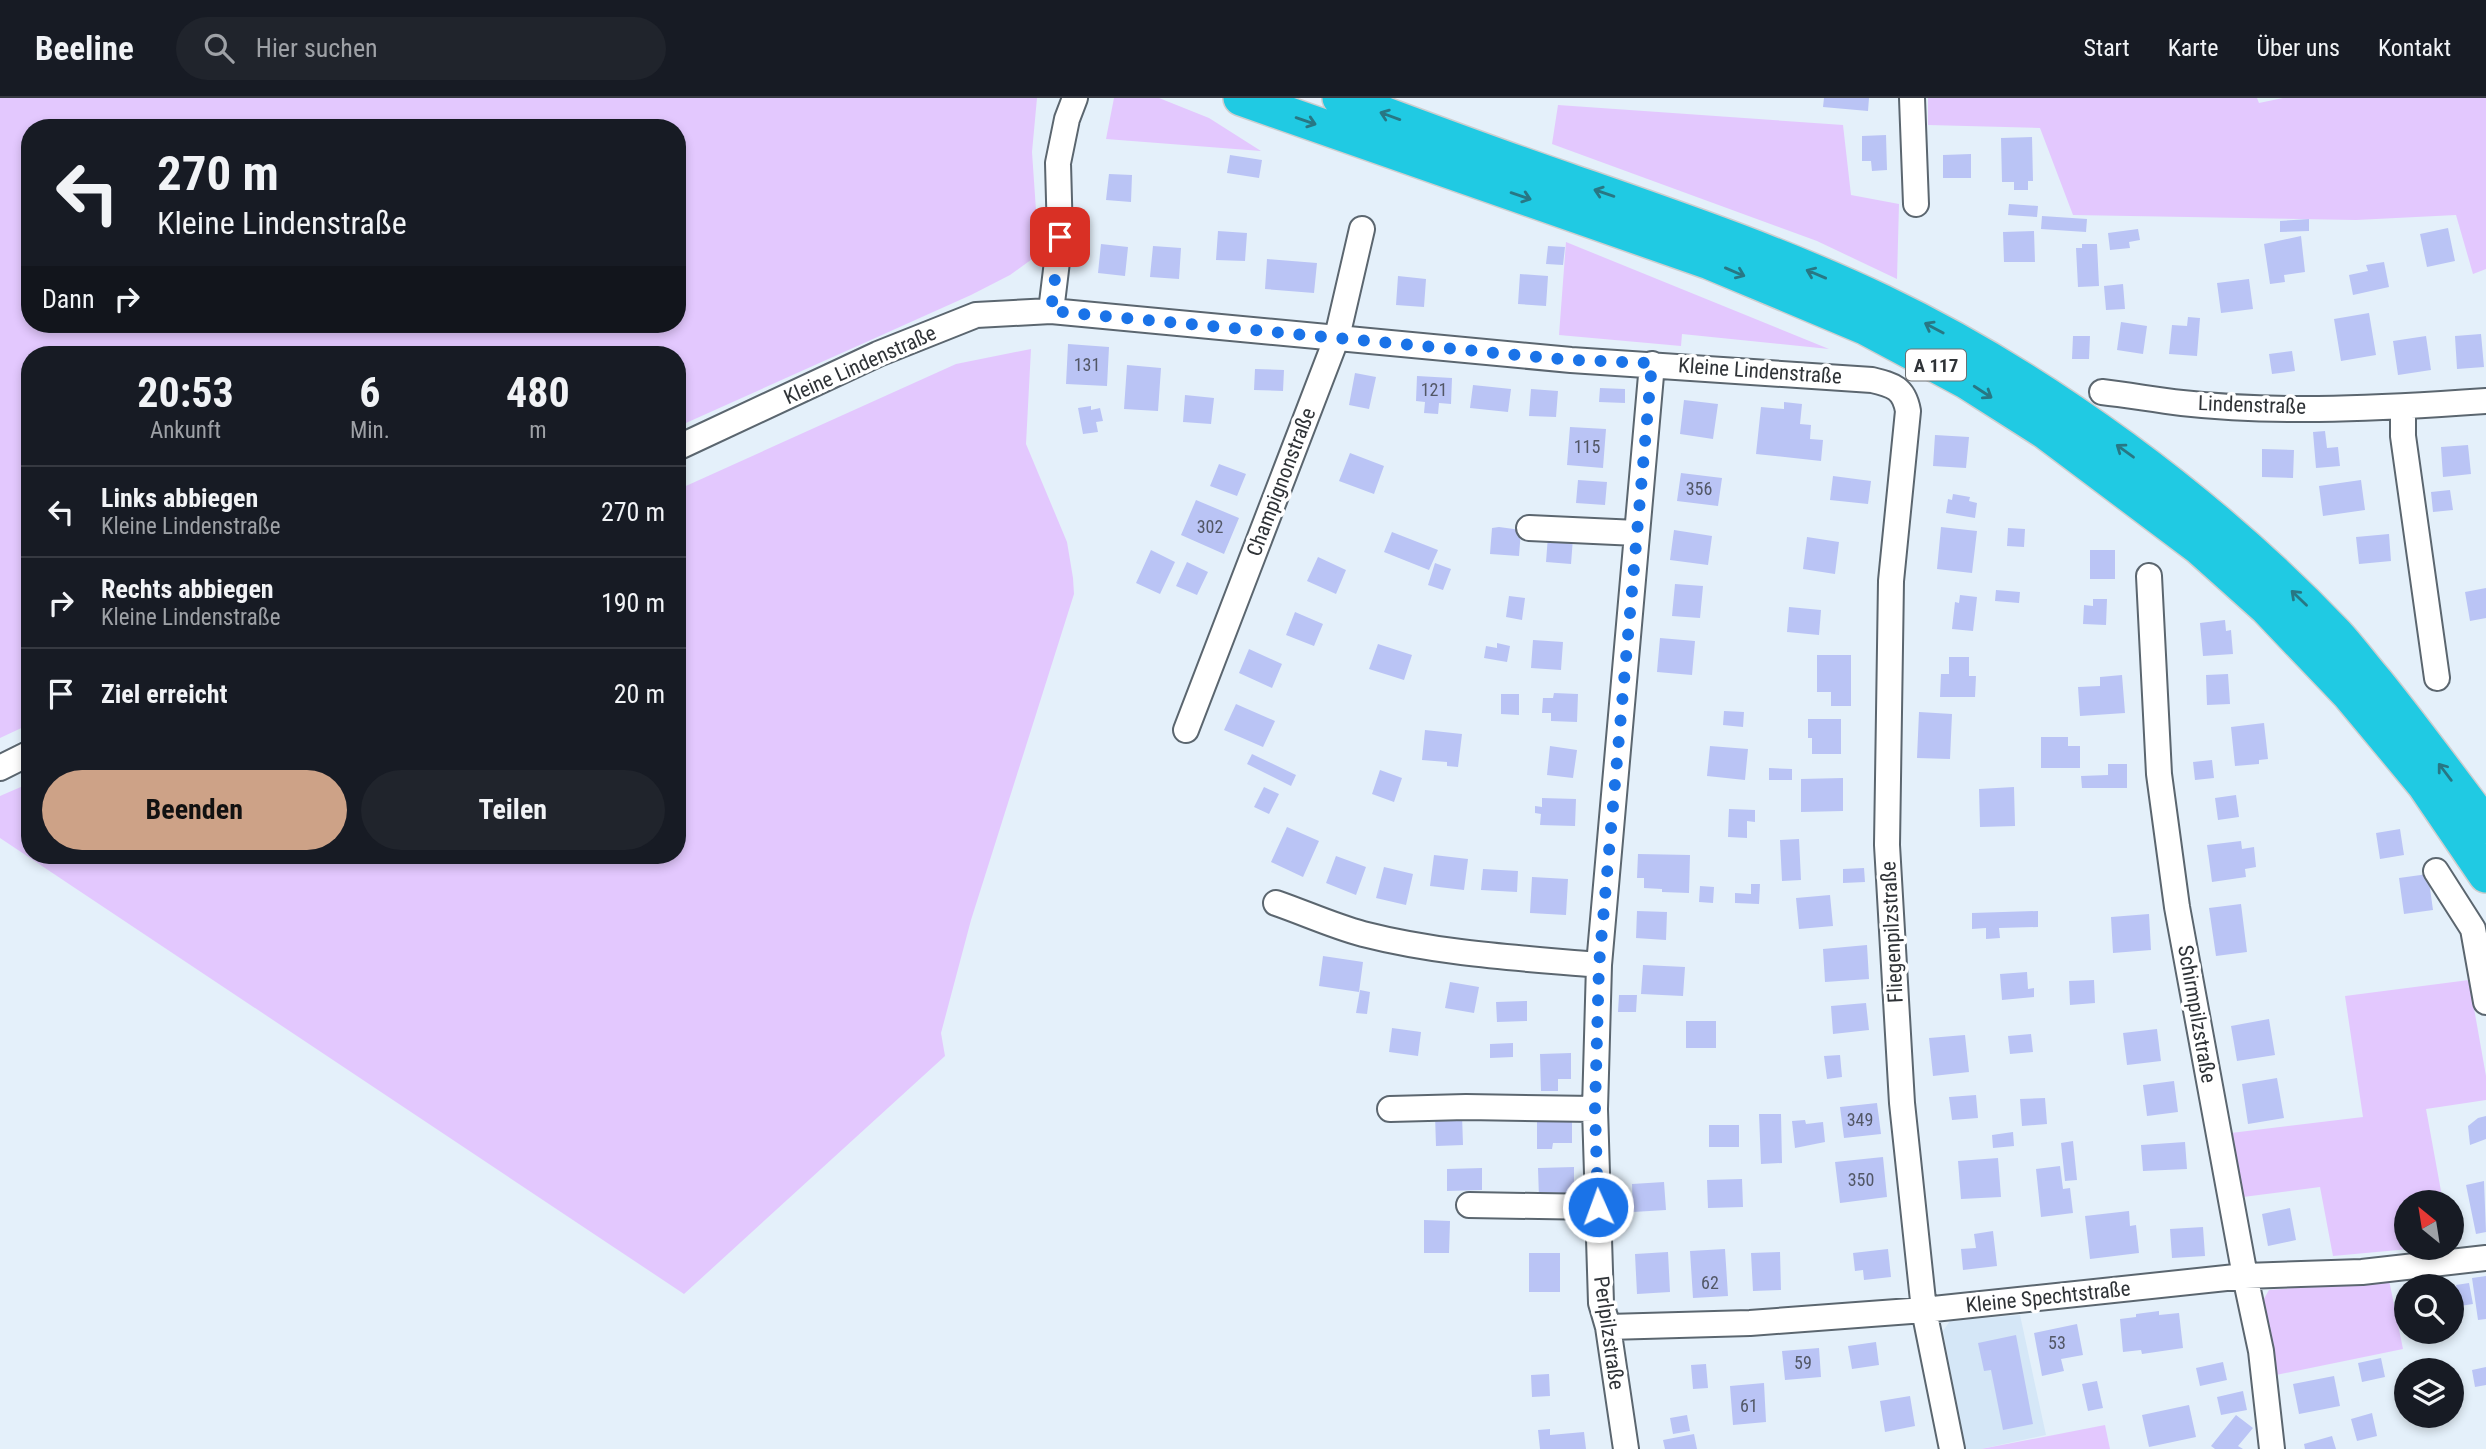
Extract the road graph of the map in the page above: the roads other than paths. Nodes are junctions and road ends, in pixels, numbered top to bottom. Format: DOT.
graph roads {
  1 [pos="1075,98"];
  2 [pos="1241,98"];
  3 [pos="1340,98"];
  4 [pos="1912,98"];
  5 [pos="1916,204"];
  6 [pos="1362,229"];
  7 [pos="1051,311"];
  8 [pos="1337,337"];
  9 [pos="1652,363"];
  10 [pos="2102,392"];
  11 [pos="2486,401"];
  12 [pos="2403,407"];
  13 [pos="1908,411"];
  14 [pos="686,444"];
  15 [pos="1529,528"];
  16 [pos="1637,533"];
  17 [pos="2149,576"];
  18 [pos="2437,678"];
  19 [pos="1186,730"];
  20 [pos="21,758"];
  21 [pos="0,768"];
  22 [pos="2486,826"];
  23 [pos="2436,871"];
  24 [pos="2486,875"];
  25 [pos="1276,902"];
  26 [pos="1599,965"];
  27 [pos="2484,992"];
  28 [pos="1390,1109"];
  29 [pos="1595,1109"];
  30 [pos="1469,1205"];
  31 [pos="1598,1207"];
  32 [pos="2486,1258"];
  33 [pos="2245,1276"];
  34 [pos="1924,1310"];
  35 [pos="1608,1327"];
  36 [pos="1626,1449"];
  37 [pos="1952,1449"];
  38 [pos="2272,1449"];
  1 -- 7 [label="street"];
  2 -- 24 [label="highway, A 117, one-way"];
  22 -- 3 [label="highway, A 117, one-way"];
  4 -- 5 [label="street"];
  6 -- 8 [label="street, Champignonstraße"];
  7 -- 8 [label="street, Kleine Lindenstraße"];
  7 -- 14 [label="street, Kleine Lindenstraße"];
  8 -- 9 [label="street, Kleine Lindenstraße"];
  8 -- 19 [label="street, Champignonstraße"];
  9 -- 13 [label="street, Kleine Lindenstraße"];
  9 -- 16 [label="street, Perlpilzstraße"];
  10 -- 12 [label="street, Lindenstraße"];
  11 -- 12 [label="street, Lindenstraße"];
  12 -- 18 [label="street"];
  13 -- 34 [label="street, Fliegenpilzstraße"];
  15 -- 16 [label="street"];
  16 -- 26 [label="street, Perlpilzstraße"];
  17 -- 33 [label="street, Schirmpilzstraße"];
  20 -- 21 [label="street"];
  23 -- 27 [label="street"];
  25 -- 26 [label="street"];
  26 -- 29 [label="street, Perlpilzstraße"];
  28 -- 29 [label="street"];
  29 -- 31 [label="street, Perlpilzstraße"];
  30 -- 31 [label="street"];
  31 -- 35 [label="street, Perlpilzstraße"];
  32 -- 33 [label="street, Kleine Spechtstraße"];
  33 -- 34 [label="street, Kleine Spechtstraße"];
  33 -- 38 [label="street, Schirmpilzstraße"];
  34 -- 35 [label="street, Kleine Spechtstraße"];
  34 -- 37 [label="street, Fliegenpilzstraße"];
  35 -- 36 [label="street, Perlpilzstraße"];
}
